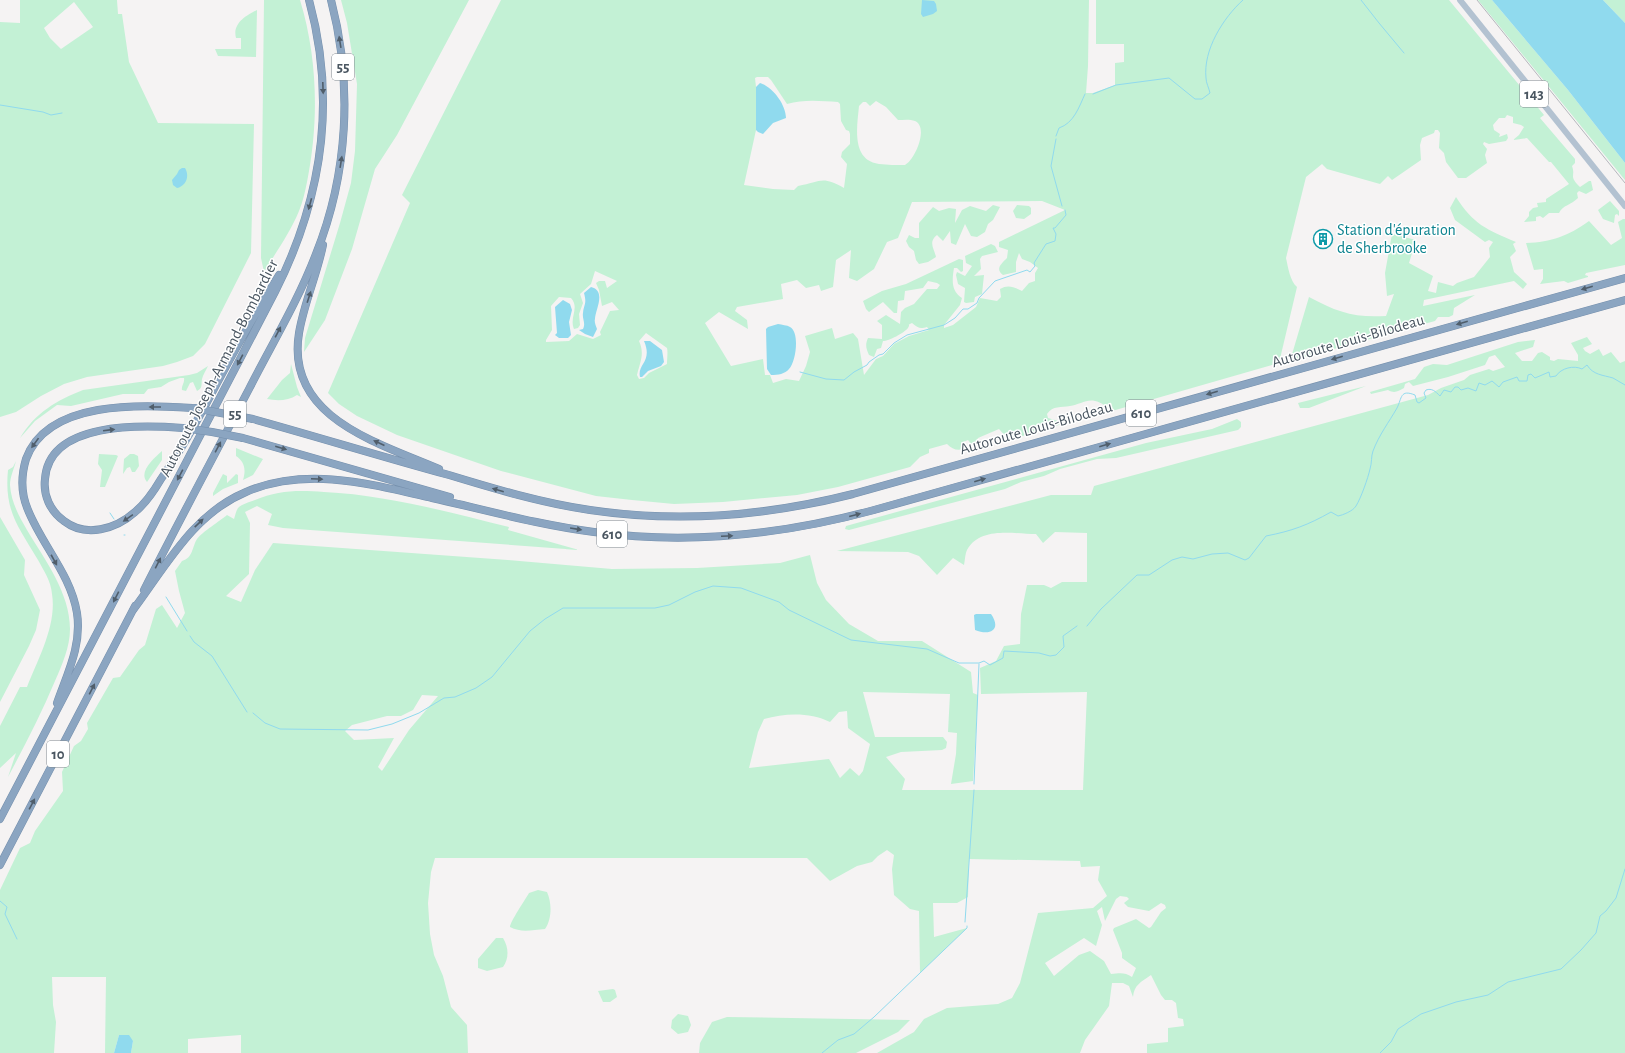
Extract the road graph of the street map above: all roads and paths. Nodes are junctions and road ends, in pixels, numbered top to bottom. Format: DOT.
graph roads {
  1 [pos="309,0"];
  2 [pos="331,0"];
  3 [pos="1460,0"];
  4 [pos="1625,206"];
  5 [pos="330,216"];
  6 [pos="295,250"];
  7 [pos="1625,278"];
  8 [pos="1625,300"];
  9 [pos="469,481"];
  10 [pos="516,517"];
  11 [pos="133,610"];
  12 [pos="49,726"];
  13 [pos="0,819"];
  14 [pos="0,865"];
  1 -- 6 [label="highway, Autoroute Joseph-Armand-Bombardier / 55, one-way"];
  5 -- 2 [label="highway, 55, one-way"];
  3 -- 4 [label="main road, 143"];
  9 -- 5 [label="highway, one-way"];
  11 -- 5 [label="highway, 55, one-way"];
  6 -- 10 [label="highway, one-way, bridge"];
  6 -- 12 [label="highway, Autoroute Joseph-Armand-Bombardier / 55, one-way"];
  7 -- 9 [label="highway, Autoroute Louis-Bilodeau / 610, one-way"];
  10 -- 8 [label="highway, 610, one-way"];
  9 -- 12 [label="highway, one-way, bridge"];
  11 -- 10 [label="highway, one-way"];
  14 -- 11 [label="highway, 10, one-way"];
  12 -- 13 [label="highway, 10"];
}
